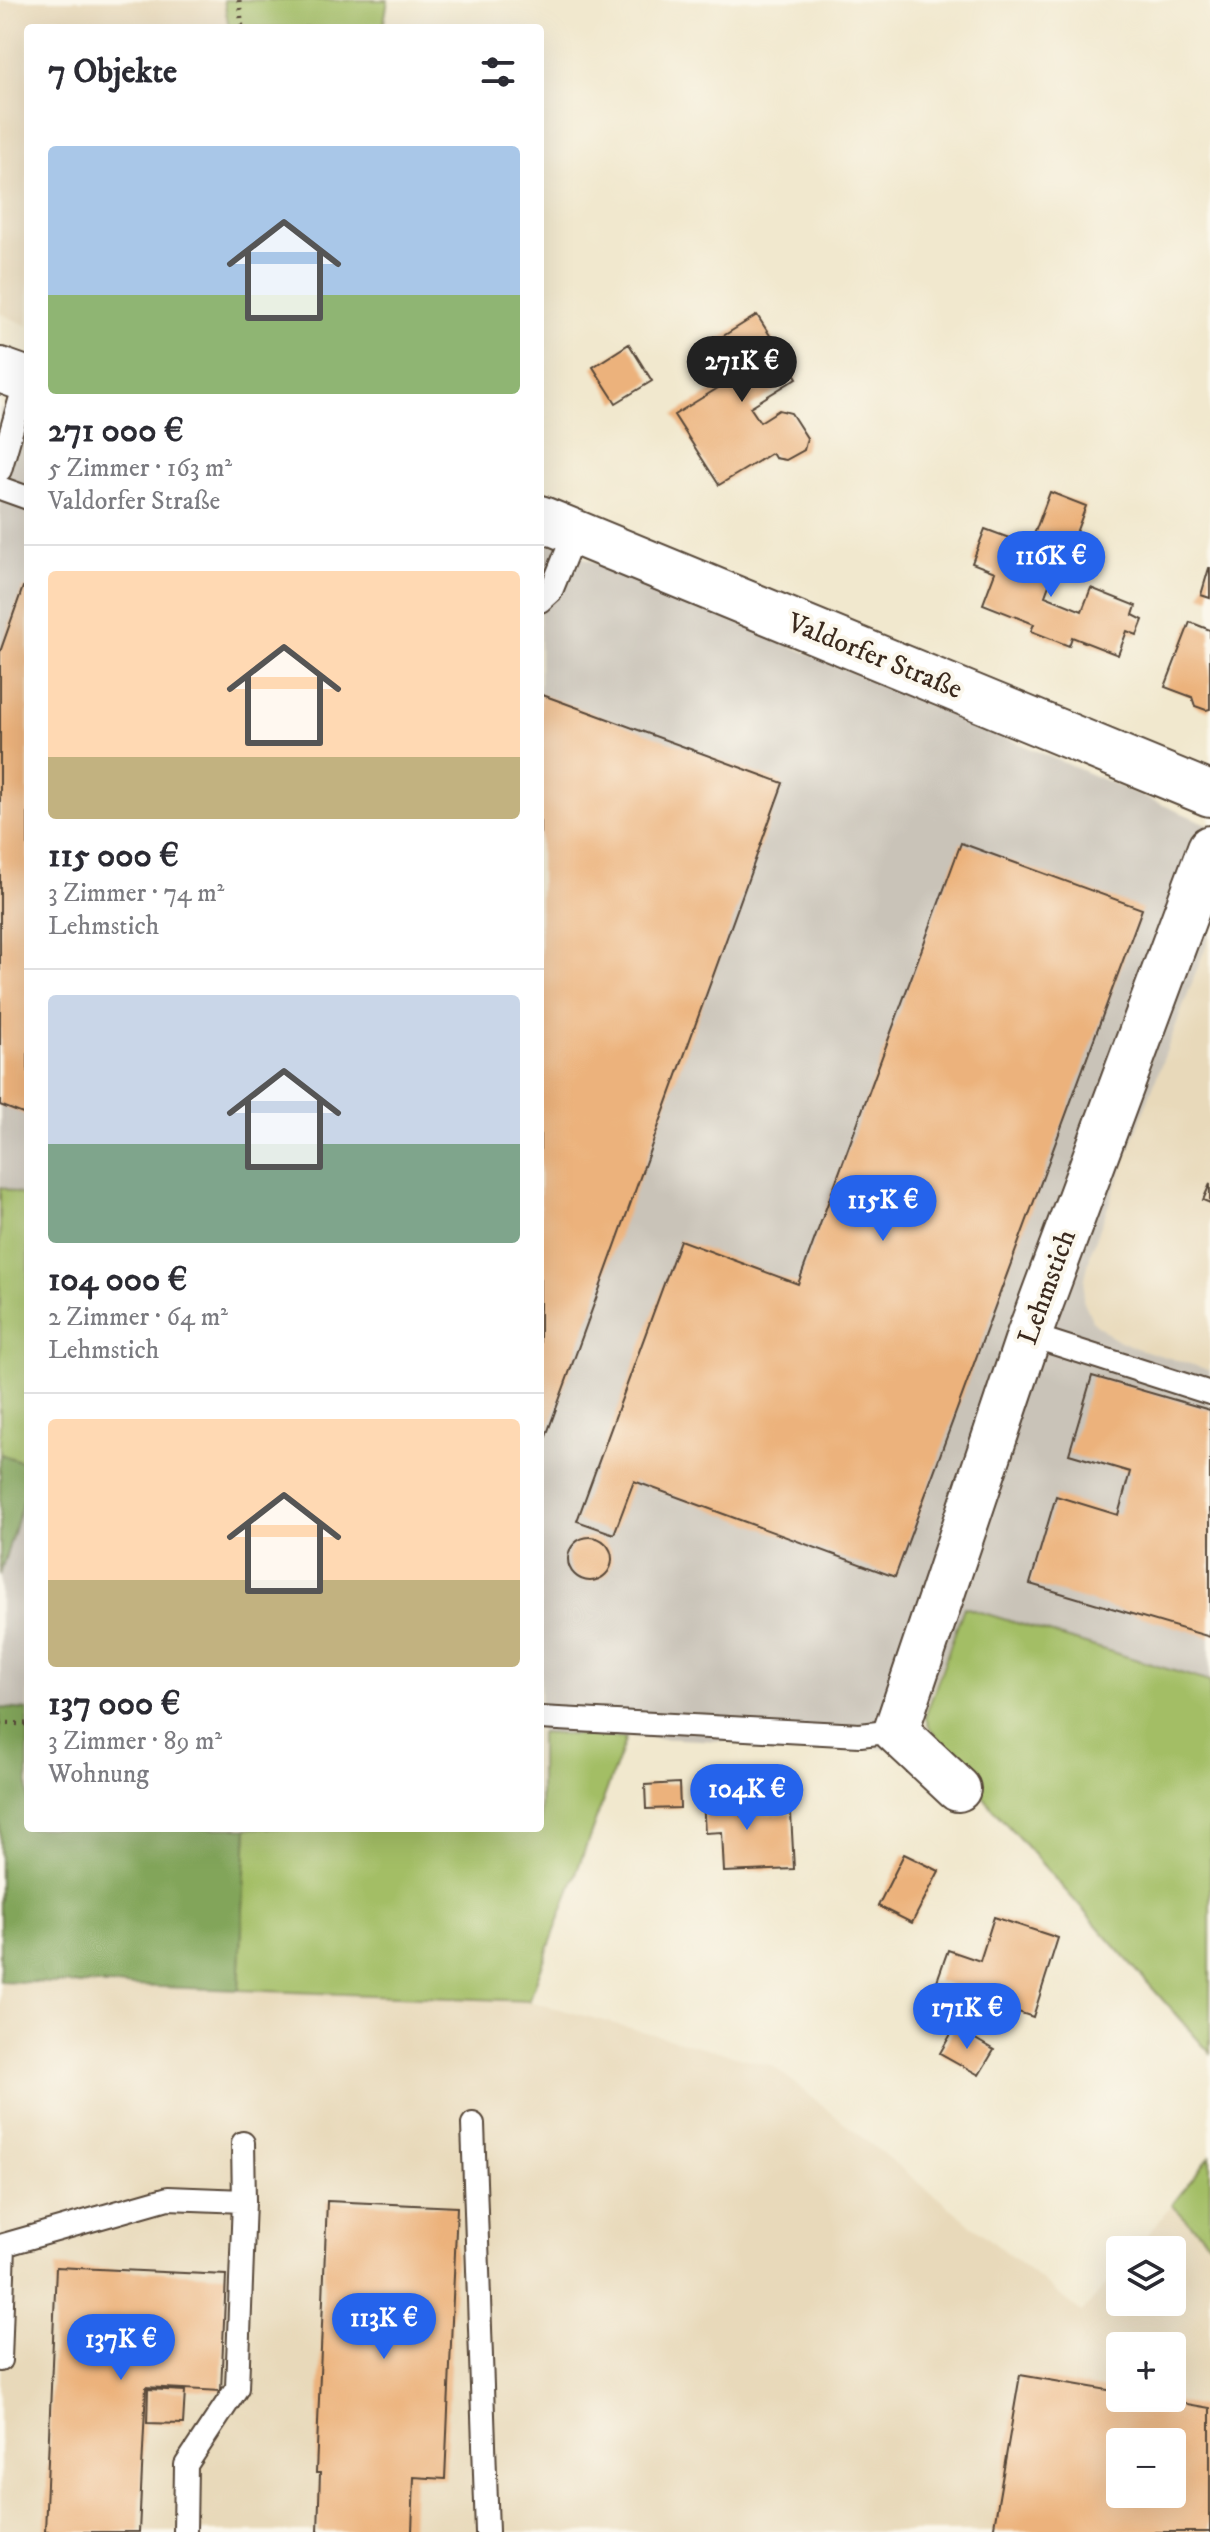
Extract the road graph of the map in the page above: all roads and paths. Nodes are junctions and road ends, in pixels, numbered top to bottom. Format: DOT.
graph roads {
  1 [pos="239,0"];
  2 [pos="242,24"];
  3 [pos="18,377"];
  4 [pos="0,470"];
  5 [pos="0,488"];
  6 [pos="24,497"];
  7 [pos="558,525"];
  8 [pos="544,597"];
  9 [pos="1210,794"];
  10 [pos="1210,848"];
  11 [pos="1029,1335"];
  12 [pos="1210,1393"];
  13 [pos="544,1718"];
  14 [pos="0,1723"];
  15 [pos="24,1724"];
  16 [pos="896,1731"];
  17 [pos="958,1789"];
  18 [pos="473,2124"];
  19 [pos="243,2143"];
  20 [pos="244,2201"];
  21 [pos="2,2246"];
  22 [pos="0,2360"];
  23 [pos="185,2532"];
  24 [pos="487,2532"];
  1 -- 2 [label="path"];
  3 -- 4 [label="lane"];
  5 -- 6 [label="lane"];
  7 -- 8 [label="lane"];
  7 -- 9 [label="street, Valdorfer Straße"];
  10 -- 11 [label="street, Lehmstich"];
  11 -- 12 [label="lane"];
  11 -- 16 [label="street, Lehmstich"];
  13 -- 16 [label="lane"];
  14 -- 15 [label="path"];
  16 -- 17 [label="street"];
  18 -- 24 [label="lane"];
  19 -- 20 [label="lane"];
  20 -- 21 [label="lane"];
  20 -- 23 [label="lane"];
  21 -- 22 [label="lane"];
}
